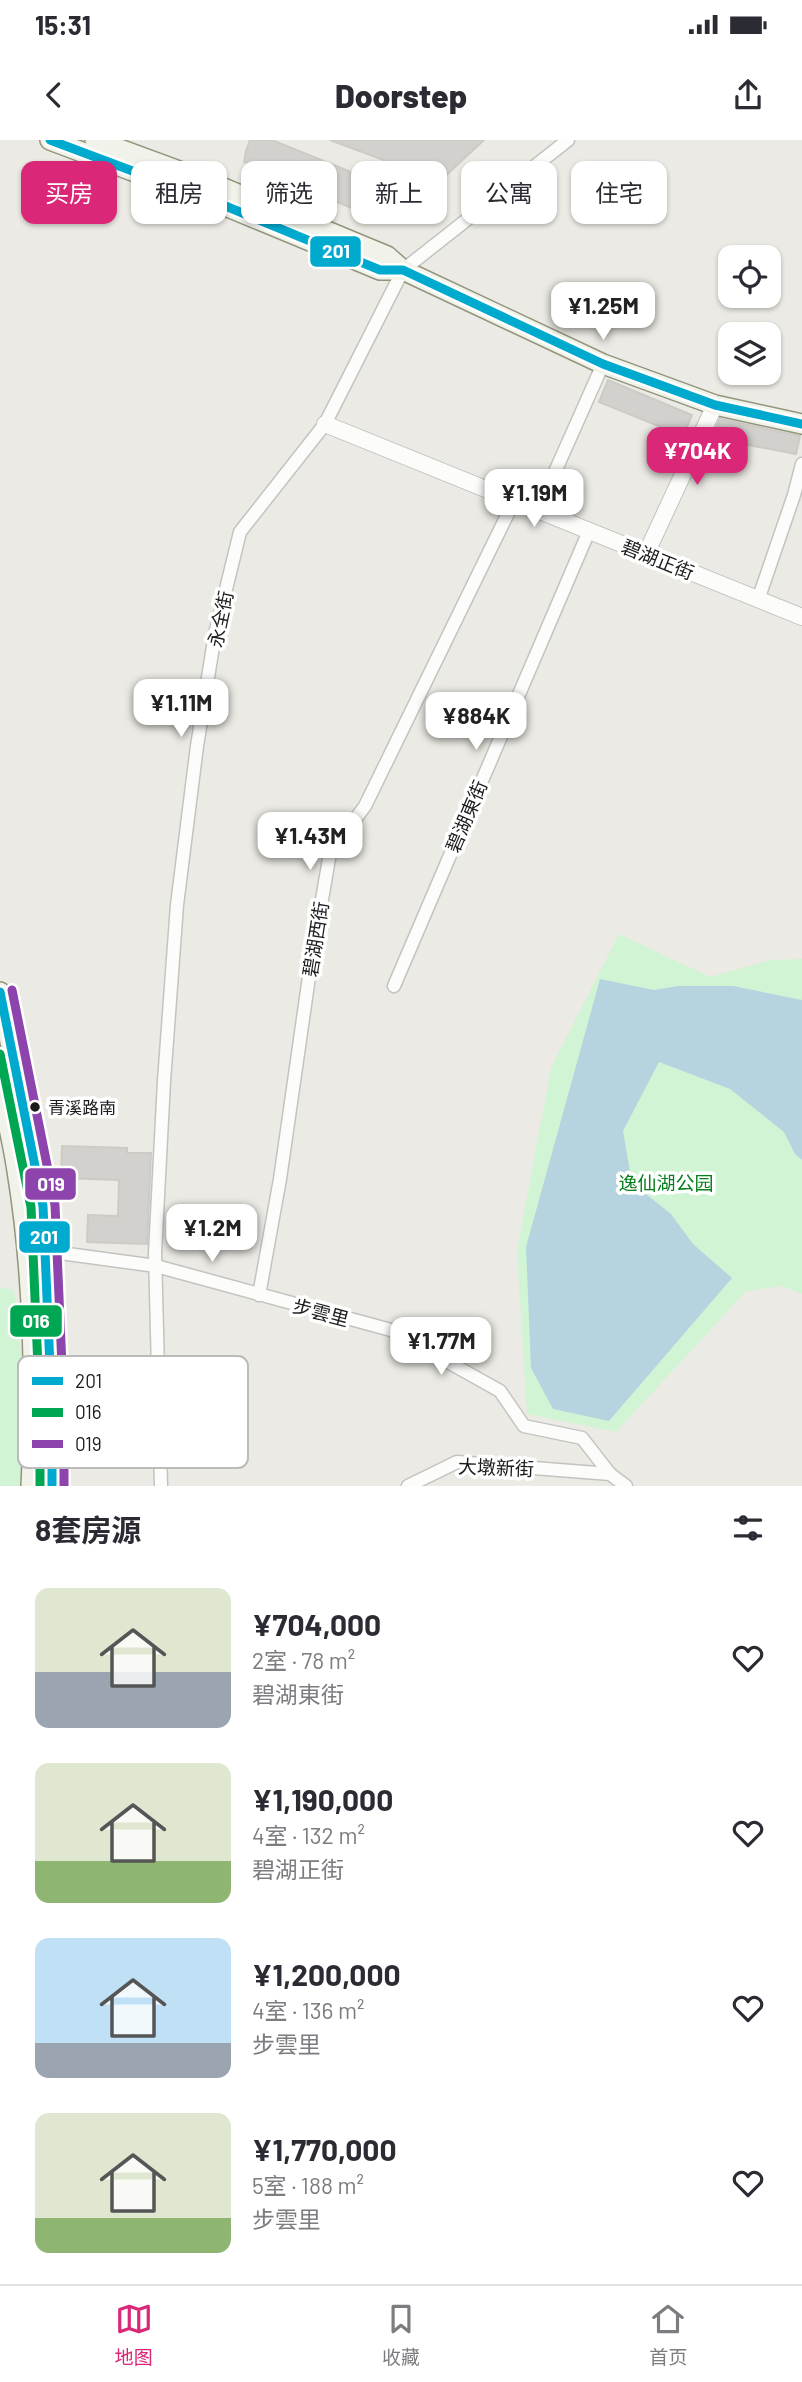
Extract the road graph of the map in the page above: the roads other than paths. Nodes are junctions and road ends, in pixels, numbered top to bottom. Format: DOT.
graph roads {
  1 [pos="50,140"];
  2 [pos="95,140"];
  3 [pos="568,140"];
  4 [pos="403,270"];
  5 [pos="603,364"];
  6 [pos="715,405"];
  7 [pos="324,424"];
  8 [pos="802,424"];
  9 [pos="802,464"];
  10 [pos="513,501"];
  11 [pos="538,510"];
  12 [pos="589,531"];
  13 [pos="646,554"];
  14 [pos="758,600"];
  15 [pos="802,617"];
  16 [pos="394,986"];
  17 [pos="0,992"];
  18 [pos="0,1087"];
  19 [pos="19,1133"];
  20 [pos="36,1250"];
  21 [pos="156,1266"];
  22 [pos="259,1295"];
  23 [pos="41,1356"];
  24 [pos="158,1356"];
  25 [pos="34,1468"];
  26 [pos="50,1468"];
  27 [pos="161,1468"];
  28 [pos="610,1474"];
  29 [pos="32,1486"];
  30 [pos="52,1486"];
  31 [pos="161,1486"];
  32 [pos="408,1486"];
  33 [pos="626,1486"];
  1 -- 4 [label="main road"];
  2 -- 4 [label="main road"];
  3 -- 4 [label="street, 永全街"];
  4 -- 5 [label="main road"];
  4 -- 7 [label="street, 永全街"];
  5 -- 6 [label="main road"];
  5 -- 11 [label="street"];
  6 -- 8 [label="main road"];
  6 -- 13 [label="street"];
  7 -- 10 [label="street, 碧湖正街"];
  7 -- 21 [label="street, 永全街"];
  9 -- 14 [label="street"];
  10 -- 11 [label="street, 碧湖正街"];
  10 -- 22 [label="street, 碧湖西街"];
  11 -- 12 [label="street, 碧湖正街"];
  12 -- 13 [label="street, 碧湖正街"];
  12 -- 16 [label="street, 碧湖東街"];
  13 -- 14 [label="street, 碧湖正街"];
  14 -- 15 [label="street, 碧湖正街"];
  17 -- 19 [label="main road"];
  18 -- 19 [label="main road"];
  19 -- 20 [label="main road"];
  20 -- 21 [label="street, 步雲里"];
  20 -- 23 [label="main road"];
  21 -- 22 [label="street, 步雲里"];
  21 -- 24 [label="street, 永全街"];
  22 -- 28 [label="street, 步雲里"];
  25 -- 29 [label="main road"];
  26 -- 30 [label="main road"];
  27 -- 31 [label="street, 永全街"];
  28 -- 32 [label="street, 大墩新街"];
  28 -- 33 [label="street"];
}
